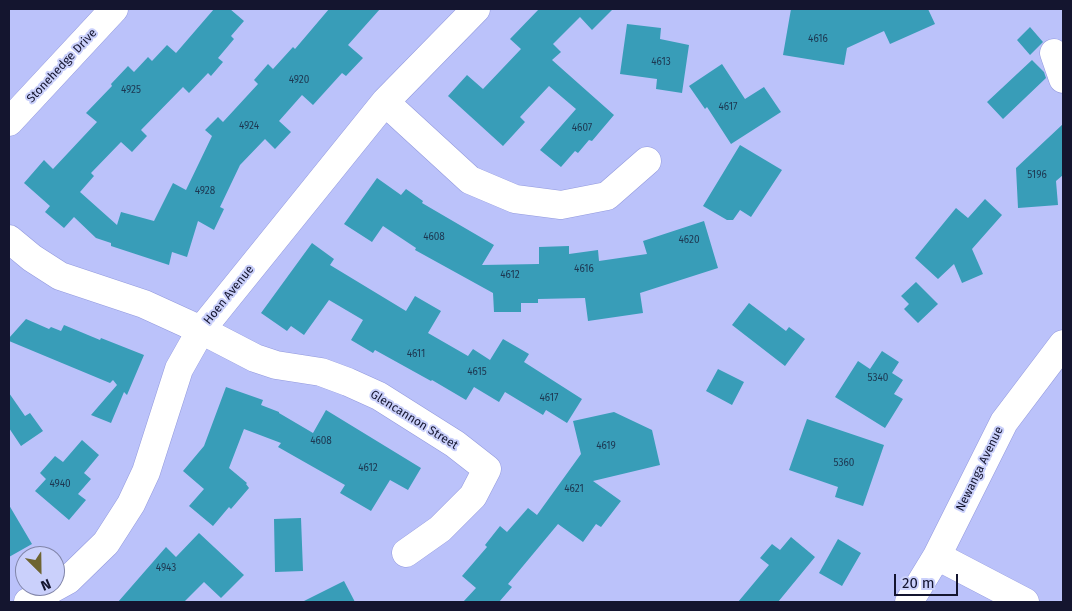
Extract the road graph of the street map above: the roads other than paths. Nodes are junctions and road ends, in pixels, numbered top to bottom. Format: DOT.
graph roads {
  1 [pos="114,9"];
  2 [pos="476,9"];
  3 [pos="1054,54"];
  4 [pos="1063,79"];
  5 [pos="385,102"];
  6 [pos="9,122"];
  7 [pos="647,161"];
  8 [pos="9,239"];
  9 [pos="201,330"];
  10 [pos="1063,344"];
  11 [pos="406,554"];
  12 [pos="938,556"];
  13 [pos="28,602"];
  14 [pos="909,602"];
  15 [pos="1025,602"];
  1 -- 6 [label="street, Stonehedge Drive"];
  2 -- 5 [label="street, Hoen Avenue"];
  3 -- 4 [label="street"];
  5 -- 7 [label="street"];
  5 -- 9 [label="street, Hoen Avenue"];
  8 -- 9 [label="street, Glencannon Street"];
  9 -- 11 [label="street, Glencannon Street"];
  9 -- 13 [label="street, Hoen Avenue"];
  10 -- 12 [label="street, Newanga Avenue"];
  12 -- 14 [label="street, Newanga Avenue"];
  12 -- 15 [label="street"];
}
